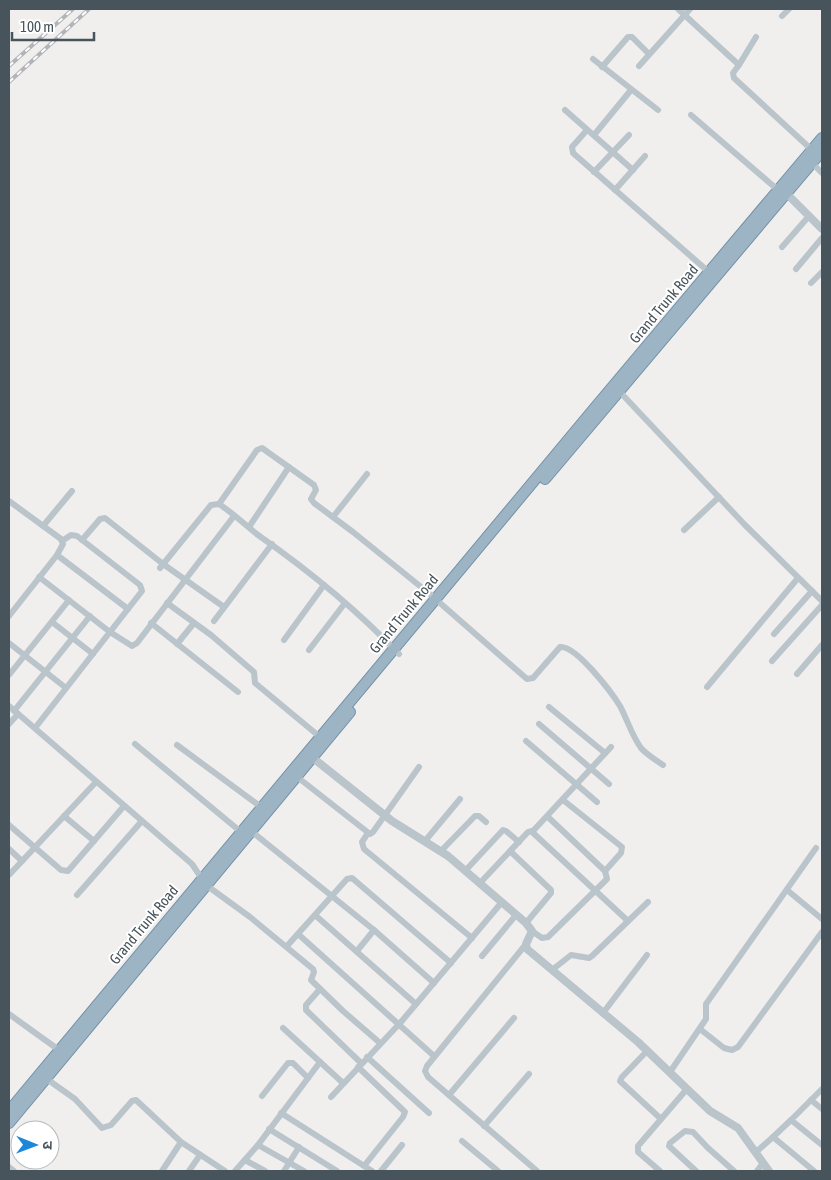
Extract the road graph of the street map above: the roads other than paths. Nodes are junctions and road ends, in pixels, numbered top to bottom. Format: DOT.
graph roads {
  1 [pos="678,9"];
  2 [pos="690,9"];
  3 [pos="789,9"];
  4 [pos="684,15"];
  5 [pos="782,16"];
  6 [pos="756,37"];
  7 [pos="648,54"];
  8 [pos="593,59"];
  9 [pos="739,65"];
  10 [pos="639,66"];
  11 [pos="602,67"];
  12 [pos="630,90"];
  13 [pos="565,110"];
  14 [pos="658,110"];
  15 [pos="691,115"];
  16 [pos="587,130"];
  17 [pos="594,135"];
  18 [pos="629,135"];
  19 [pos="822,138"];
  20 [pos="817,150"];
  21 [pos="612,152"];
  22 [pos="645,156"];
  23 [pos="812,162"];
  24 [pos="633,170"];
  25 [pos="594,172"];
  26 [pos="822,173"];
  27 [pos="616,190"];
  28 [pos="782,192"];
  29 [pos="809,216"];
  30 [pos="822,229"];
  31 [pos="822,238"];
  32 [pos="782,247"];
  33 [pos="796,269"];
  34 [pos="822,272"];
  35 [pos="710,273"];
  36 [pos="811,283"];
  37 [pos="620,392"];
  38 [pos="289,467"];
  39 [pos="366,474"];
  40 [pos="72,490"];
  41 [pos="719,497"];
  42 [pos="9,501"];
  43 [pos="219,504"];
  44 [pos="234,516"];
  45 [pos="333,517"];
  46 [pos="43,526"];
  47 [pos="249,527"];
  48 [pos="684,530"];
  49 [pos="62,540"];
  50 [pos="82,540"];
  51 [pos="272,544"];
  52 [pos="57,555"];
  53 [pos="162,566"];
  54 [pos="39,577"];
  55 [pos="798,578"];
  56 [pos="185,580"];
  57 [pos="324,585"];
  58 [pos="812,591"];
  59 [pos="445,592"];
  60 [pos="69,600"];
  61 [pos="438,601"];
  62 [pos="822,601"];
  63 [pos="167,603"];
  64 [pos="345,603"];
  65 [pos="822,605"];
  66 [pos="224,607"];
  67 [pos="128,609"];
  68 [pos="9,616"];
  69 [pos="90,616"];
  70 [pos="214,620"];
  71 [pos="52,622"];
  72 [pos="194,623"];
  73 [pos="151,624"];
  74 [pos="110,632"];
  75 [pos="774,634"];
  76 [pos="72,638"];
  77 [pos="284,640"];
  78 [pos="9,643"];
  79 [pos="177,644"];
  80 [pos="822,645"];
  81 [pos="309,650"];
  82 [pos="397,651"];
  83 [pos="93,654"];
  84 [pos="25,655"];
  85 [pos="772,661"];
  86 [pos="45,671"];
  87 [pos="797,674"];
  88 [pos="9,675"];
  89 [pos="707,687"];
  90 [pos="66,688"];
  91 [pos="238,692"];
  92 [pos="550,707"];
  93 [pos="14,710"];
  94 [pos="9,724"];
  95 [pos="539,724"];
  96 [pos="35,728"];
  97 [pos="320,737"];
  98 [pos="526,741"];
  99 [pos="135,744"];
  100 [pos="177,745"];
  101 [pos="611,747"];
  102 [pos="605,753"];
  103 [pos="309,755"];
  104 [pos="663,765"];
  105 [pos="419,767"];
  106 [pos="591,768"];
  107 [pos="296,776"];
  108 [pos="96,782"];
  109 [pos="576,784"];
  110 [pos="609,784"];
  111 [pos="460,799"];
  112 [pos="563,800"];
  113 [pos="597,802"];
  114 [pos="124,806"];
  115 [pos="261,807"];
  116 [pos="385,815"];
  117 [pos="64,816"];
  118 [pos="548,817"];
  119 [pos="142,822"];
  120 [pos="486,822"];
  121 [pos="9,825"];
  122 [pos="246,831"];
  123 [pos="533,832"];
  124 [pos="368,833"];
  125 [pos="94,841"];
  126 [pos="425,841"];
  127 [pos="519,842"];
  128 [pos="34,847"];
  129 [pos="816,848"];
  130 [pos="9,849"];
  131 [pos="442,851"];
  132 [pos="510,851"];
  133 [pos="22,861"];
  134 [pos="605,870"];
  135 [pos="465,871"];
  136 [pos="9,875"];
  137 [pos="204,881"];
  138 [pos="480,883"];
  139 [pos="787,890"];
  140 [pos="596,892"];
  141 [pos="77,895"];
  142 [pos="332,896"];
  143 [pos="502,902"];
  144 [pos="648,902"];
  145 [pos="316,915"];
  146 [pos="516,915"];
  147 [pos="822,918"];
  148 [pos="628,921"];
  149 [pos="526,923"];
  150 [pos="374,930"];
  151 [pos="532,931"];
  152 [pos="822,932"];
  153 [pos="298,934"];
  154 [pos="472,938"];
  155 [pos="526,944"];
  156 [pos="287,946"];
  157 [pos="357,950"];
  158 [pos="646,955"];
  159 [pos="482,956"];
  160 [pos="451,963"];
  161 [pos="552,970"];
  162 [pos="434,984"];
  163 [pos="320,989"];
  164 [pos="416,1004"];
  165 [pos="603,1013"];
  166 [pos="9,1014"];
  167 [pos="514,1018"];
  168 [pos="399,1024"];
  169 [pos="283,1028"];
  170 [pos="700,1029"];
  171 [pos="380,1043"];
  172 [pos="59,1050"];
  173 [pos="647,1051"];
  174 [pos="434,1056"];
  175 [pos="367,1058"];
  176 [pos="320,1062"];
  177 [pos="360,1065"];
  178 [pos="670,1072"];
  179 [pos="529,1074"];
  180 [pos="43,1076"];
  181 [pos="308,1078"];
  182 [pos="343,1084"];
  183 [pos="822,1089"];
  184 [pos="686,1090"];
  185 [pos="449,1094"];
  186 [pos="262,1096"];
  187 [pos="331,1097"];
  188 [pos="811,1100"];
  189 [pos="822,1109"];
  190 [pos="9,1110"];
  191 [pos="281,1113"];
  192 [pos="429,1113"];
  193 [pos="661,1119"];
  194 [pos="791,1120"];
  195 [pos="9,1123"];
  196 [pos="484,1126"];
  197 [pos="269,1129"];
  198 [pos="773,1137"];
  199 [pos="462,1141"];
  200 [pos="181,1142"];
  201 [pos="258,1145"];
  202 [pos="402,1145"];
  203 [pos="822,1145"];
  204 [pos="299,1147"];
  205 [pos="756,1152"];
  206 [pos="200,1155"];
  207 [pos="245,1160"];
  208 [pos="290,1162"];
  209 [pos="763,1163"];
  210 [pos="364,1166"];
  211 [pos="9,1167"];
  212 [pos="529,1169"];
  213 [pos="220,1170"];
  214 [pos="14,1171"];
  215 [pos="162,1171"];
  216 [pos="189,1171"];
  217 [pos="235,1171"];
  218 [pos="265,1171"];
  219 [pos="284,1171"];
  220 [pos="304,1171"];
  221 [pos="337,1171"];
  222 [pos="372,1171"];
  223 [pos="381,1171"];
  224 [pos="498,1171"];
  225 [pos="537,1171"];
  226 [pos="660,1171"];
  227 [pos="696,1171"];
  228 [pos="734,1171"];
  229 [pos="756,1171"];
  230 [pos="768,1171"];
  231 [pos="814,1171"];
  1 -- 4 [label="street"];
  2 -- 4 [label="street"];
  3 -- 5 [label="street"];
  4 -- 7 [label="street"];
  4 -- 9 [label="street"];
  6 -- 9 [label="street"];
  7 -- 10 [label="street"];
  7 -- 11 [label="street"];
  8 -- 11 [label="street"];
  9 -- 20 [label="street"];
  11 -- 12 [label="street"];
  12 -- 14 [label="street"];
  12 -- 17 [label="street"];
  13 -- 16 [label="street"];
  15 -- 28 [label="street"];
  16 -- 17 [label="street"];
  16 -- 25 [label="street"];
  17 -- 21 [label="street"];
  18 -- 21 [label="street"];
  19 -- 20 [label="highway, Grand Trunk Road"];
  20 -- 23 [label="highway, Grand Trunk Road"];
  20 -- 28 [label="highway, Grand Trunk Road"];
  21 -- 24 [label="street"];
  21 -- 25 [label="street"];
  22 -- 24 [label="street"];
  23 -- 26 [label="street"];
  23 -- 28 [label="highway, Grand Trunk Road"];
  24 -- 27 [label="street"];
  25 -- 27 [label="street"];
  27 -- 35 [label="street"];
  28 -- 29 [label="street"];
  28 -- 35 [label="highway, Grand Trunk Road"];
  28 -- 37 [label="highway, Grand Trunk Road"];
  29 -- 30 [label="street"];
  29 -- 32 [label="street"];
  31 -- 33 [label="street"];
  34 -- 36 [label="street"];
  35 -- 59 [label="highway, Grand Trunk Road"];
  37 -- 41 [label="street"];
  37 -- 59 [label="highway, Grand Trunk Road"];
  38 -- 43 [label="street"];
  38 -- 45 [label="street"];
  38 -- 47 [label="street"];
  39 -- 45 [label="street"];
  40 -- 46 [label="street"];
  41 -- 48 [label="street"];
  41 -- 55 [label="street"];
  42 -- 46 [label="street"];
  43 -- 44 [label="street"];
  43 -- 53 [label="street"];
  44 -- 47 [label="street"];
  44 -- 56 [label="street"];
  45 -- 61 [label="street"];
  46 -- 49 [label="street"];
  47 -- 51 [label="street"];
  49 -- 50 [label="street"];
  49 -- 52 [label="street"];
  50 -- 53 [label="street"];
  50 -- 67 [label="street"];
  51 -- 57 [label="street"];
  51 -- 66 [label="street"];
  52 -- 54 [label="street"];
  52 -- 67 [label="street"];
  53 -- 56 [label="street"];
  54 -- 60 [label="street"];
  54 -- 68 [label="street"];
  55 -- 58 [label="street"];
  55 -- 89 [label="street"];
  56 -- 63 [label="street"];
  56 -- 66 [label="street"];
  57 -- 64 [label="street"];
  57 -- 77 [label="street"];
  58 -- 62 [label="street"];
  58 -- 75 [label="street"];
  59 -- 61 [label="highway, Grand Trunk Road"];
  60 -- 69 [label="street"];
  60 -- 71 [label="street"];
  61 -- 82 [label="highway, Grand Trunk Road"];
  61 -- 104 [label="street"];
  63 -- 72 [label="street"];
  63 -- 73 [label="street"];
  64 -- 81 [label="street"];
  64 -- 82 [label="street"];
  65 -- 85 [label="street"];
  66 -- 70 [label="street"];
  67 -- 74 [label="street"];
  69 -- 74 [label="street"];
  69 -- 76 [label="street"];
  71 -- 76 [label="street"];
  71 -- 84 [label="street"];
  72 -- 79 [label="street"];
  72 -- 97 [label="street"];
  73 -- 74 [label="street"];
  73 -- 79 [label="street"];
  74 -- 83 [label="street"];
  76 -- 83 [label="street"];
  76 -- 86 [label="street"];
  78 -- 84 [label="street"];
  79 -- 91 [label="street"];
  80 -- 87 [label="street"];
  82 -- 97 [label="highway, Grand Trunk Road"];
  82 -- 103 [label="highway, Grand Trunk Road"];
  83 -- 90 [label="street"];
  84 -- 86 [label="street"];
  84 -- 88 [label="street"];
  86 -- 90 [label="street"];
  86 -- 93 [label="street"];
  90 -- 96 [label="street"];
  92 -- 102 [label="street"];
  93 -- 94 [label="street"];
  93 -- 96 [label="street"];
  95 -- 106 [label="street"];
  96 -- 108 [label="street"];
  97 -- 103 [label="highway, Grand Trunk Road"];
  98 -- 109 [label="street"];
  99 -- 122 [label="street"];
  100 -- 115 [label="street"];
  101 -- 102 [label="street"];
  102 -- 106 [label="street"];
  103 -- 107 [label="highway, Grand Trunk Road"];
  103 -- 115 [label="highway, Grand Trunk Road"];
  103 -- 116 [label="street"];
  105 -- 116 [label="street"];
  106 -- 109 [label="street"];
  106 -- 110 [label="street"];
  107 -- 122 [label="highway, Grand Trunk Road"];
  107 -- 124 [label="street"];
  108 -- 114 [label="street"];
  108 -- 117 [label="street"];
  109 -- 112 [label="street"];
  109 -- 113 [label="street"];
  111 -- 126 [label="street"];
  112 -- 118 [label="street"];
  112 -- 134 [label="street"];
  114 -- 119 [label="street"];
  114 -- 125 [label="street"];
  115 -- 122 [label="highway, Grand Trunk Road"];
  116 -- 124 [label="street"];
  116 -- 126 [label="street"];
  117 -- 125 [label="street"];
  117 -- 128 [label="street"];
  118 -- 123 [label="street"];
  118 -- 134 [label="street"];
  119 -- 137 [label="street"];
  119 -- 141 [label="street"];
  120 -- 131 [label="street"];
  121 -- 128 [label="street"];
  122 -- 137 [label="highway, Grand Trunk Road"];
  122 -- 142 [label="street"];
  123 -- 127 [label="street"];
  123 -- 140 [label="street"];
  124 -- 154 [label="street"];
  125 -- 128 [label="street"];
  126 -- 131 [label="street"];
  127 -- 132 [label="street"];
  127 -- 135 [label="street"];
  128 -- 133 [label="street"];
  129 -- 139 [label="street"];
  130 -- 133 [label="street"];
  131 -- 135 [label="street"];
  132 -- 138 [label="street"];
  132 -- 149 [label="street"];
  133 -- 136 [label="street"];
  134 -- 140 [label="street"];
  135 -- 138 [label="street"];
  137 -- 156 [label="street"];
  137 -- 172 [label="highway, Grand Trunk Road"];
  137 -- 180 [label="highway, Grand Trunk Road"];
  138 -- 143 [label="street"];
  139 -- 147 [label="street"];
  139 -- 170 [label="street"];
  140 -- 148 [label="street"];
  140 -- 151 [label="street"];
  142 -- 145 [label="street"];
  142 -- 150 [label="street"];
  142 -- 160 [label="street"];
  143 -- 146 [label="street"];
  143 -- 154 [label="street"];
  144 -- 148 [label="street"];
  145 -- 153 [label="street"];
  145 -- 157 [label="street"];
  146 -- 149 [label="street"];
  146 -- 159 [label="street"];
  148 -- 161 [label="street"];
  149 -- 151 [label="street"];
  150 -- 157 [label="street"];
  150 -- 162 [label="street"];
  151 -- 155 [label="street"];
  152 -- 170 [label="street"];
  153 -- 156 [label="street"];
  153 -- 168 [label="street"];
  154 -- 160 [label="street"];
  155 -- 161 [label="street"];
  155 -- 174 [label="street"];
  156 -- 163 [label="street"];
  157 -- 164 [label="street"];
  158 -- 165 [label="street"];
  160 -- 162 [label="street"];
  161 -- 165 [label="street"];
  162 -- 164 [label="street"];
  163 -- 171 [label="street"];
  163 -- 177 [label="street"];
  164 -- 168 [label="street"];
  165 -- 173 [label="street"];
  166 -- 172 [label="street"];
  167 -- 185 [label="street"];
  168 -- 171 [label="street"];
  168 -- 174 [label="street"];
  169 -- 176 [label="street"];
  170 -- 178 [label="street"];
  171 -- 175 [label="street"];
  172 -- 180 [label="highway, Grand Trunk Road"];
  173 -- 178 [label="street"];
  173 -- 193 [label="street"];
  174 -- 185 [label="street"];
  175 -- 177 [label="street"];
  175 -- 192 [label="street"];
  176 -- 181 [label="street"];
  176 -- 182 [label="street"];
  177 -- 182 [label="street"];
  177 -- 210 [label="street"];
  178 -- 184 [label="street"];
  179 -- 196 [label="street"];
  180 -- 190 [label="highway, Grand Trunk Road"];
  180 -- 195 [label="highway, Grand Trunk Road"];
  180 -- 200 [label="street"];
  181 -- 186 [label="street"];
  181 -- 191 [label="street"];
  182 -- 187 [label="street"];
  183 -- 188 [label="street"];
  184 -- 193 [label="street"];
  184 -- 205 [label="street"];
  185 -- 196 [label="street"];
  188 -- 189 [label="street"];
  188 -- 194 [label="street"];
  191 -- 197 [label="street"];
  191 -- 210 [label="street"];
  193 -- 226 [label="street"];
  194 -- 198 [label="street"];
  194 -- 203 [label="street"];
  196 -- 212 [label="street"];
  197 -- 201 [label="street"];
  197 -- 204 [label="street"];
  198 -- 205 [label="street"];
  198 -- 231 [label="street"];
  199 -- 224 [label="street"];
  200 -- 206 [label="street"];
  200 -- 215 [label="street"];
  201 -- 207 [label="street"];
  201 -- 208 [label="street"];
  202 -- 223 [label="street"];
  204 -- 208 [label="street"];
  204 -- 221 [label="street"];
  205 -- 209 [label="street"];
  206 -- 213 [label="street"];
  206 -- 216 [label="street"];
  207 -- 217 [label="street"];
  207 -- 218 [label="street"];
  208 -- 219 [label="street"];
  208 -- 220 [label="street"];
  209 -- 229 [label="street"];
  209 -- 230 [label="street"];
  210 -- 222 [label="street"];
  211 -- 214 [label="street"];
  212 -- 225 [label="street"];
  227 -- 228 [label="street"];
}
